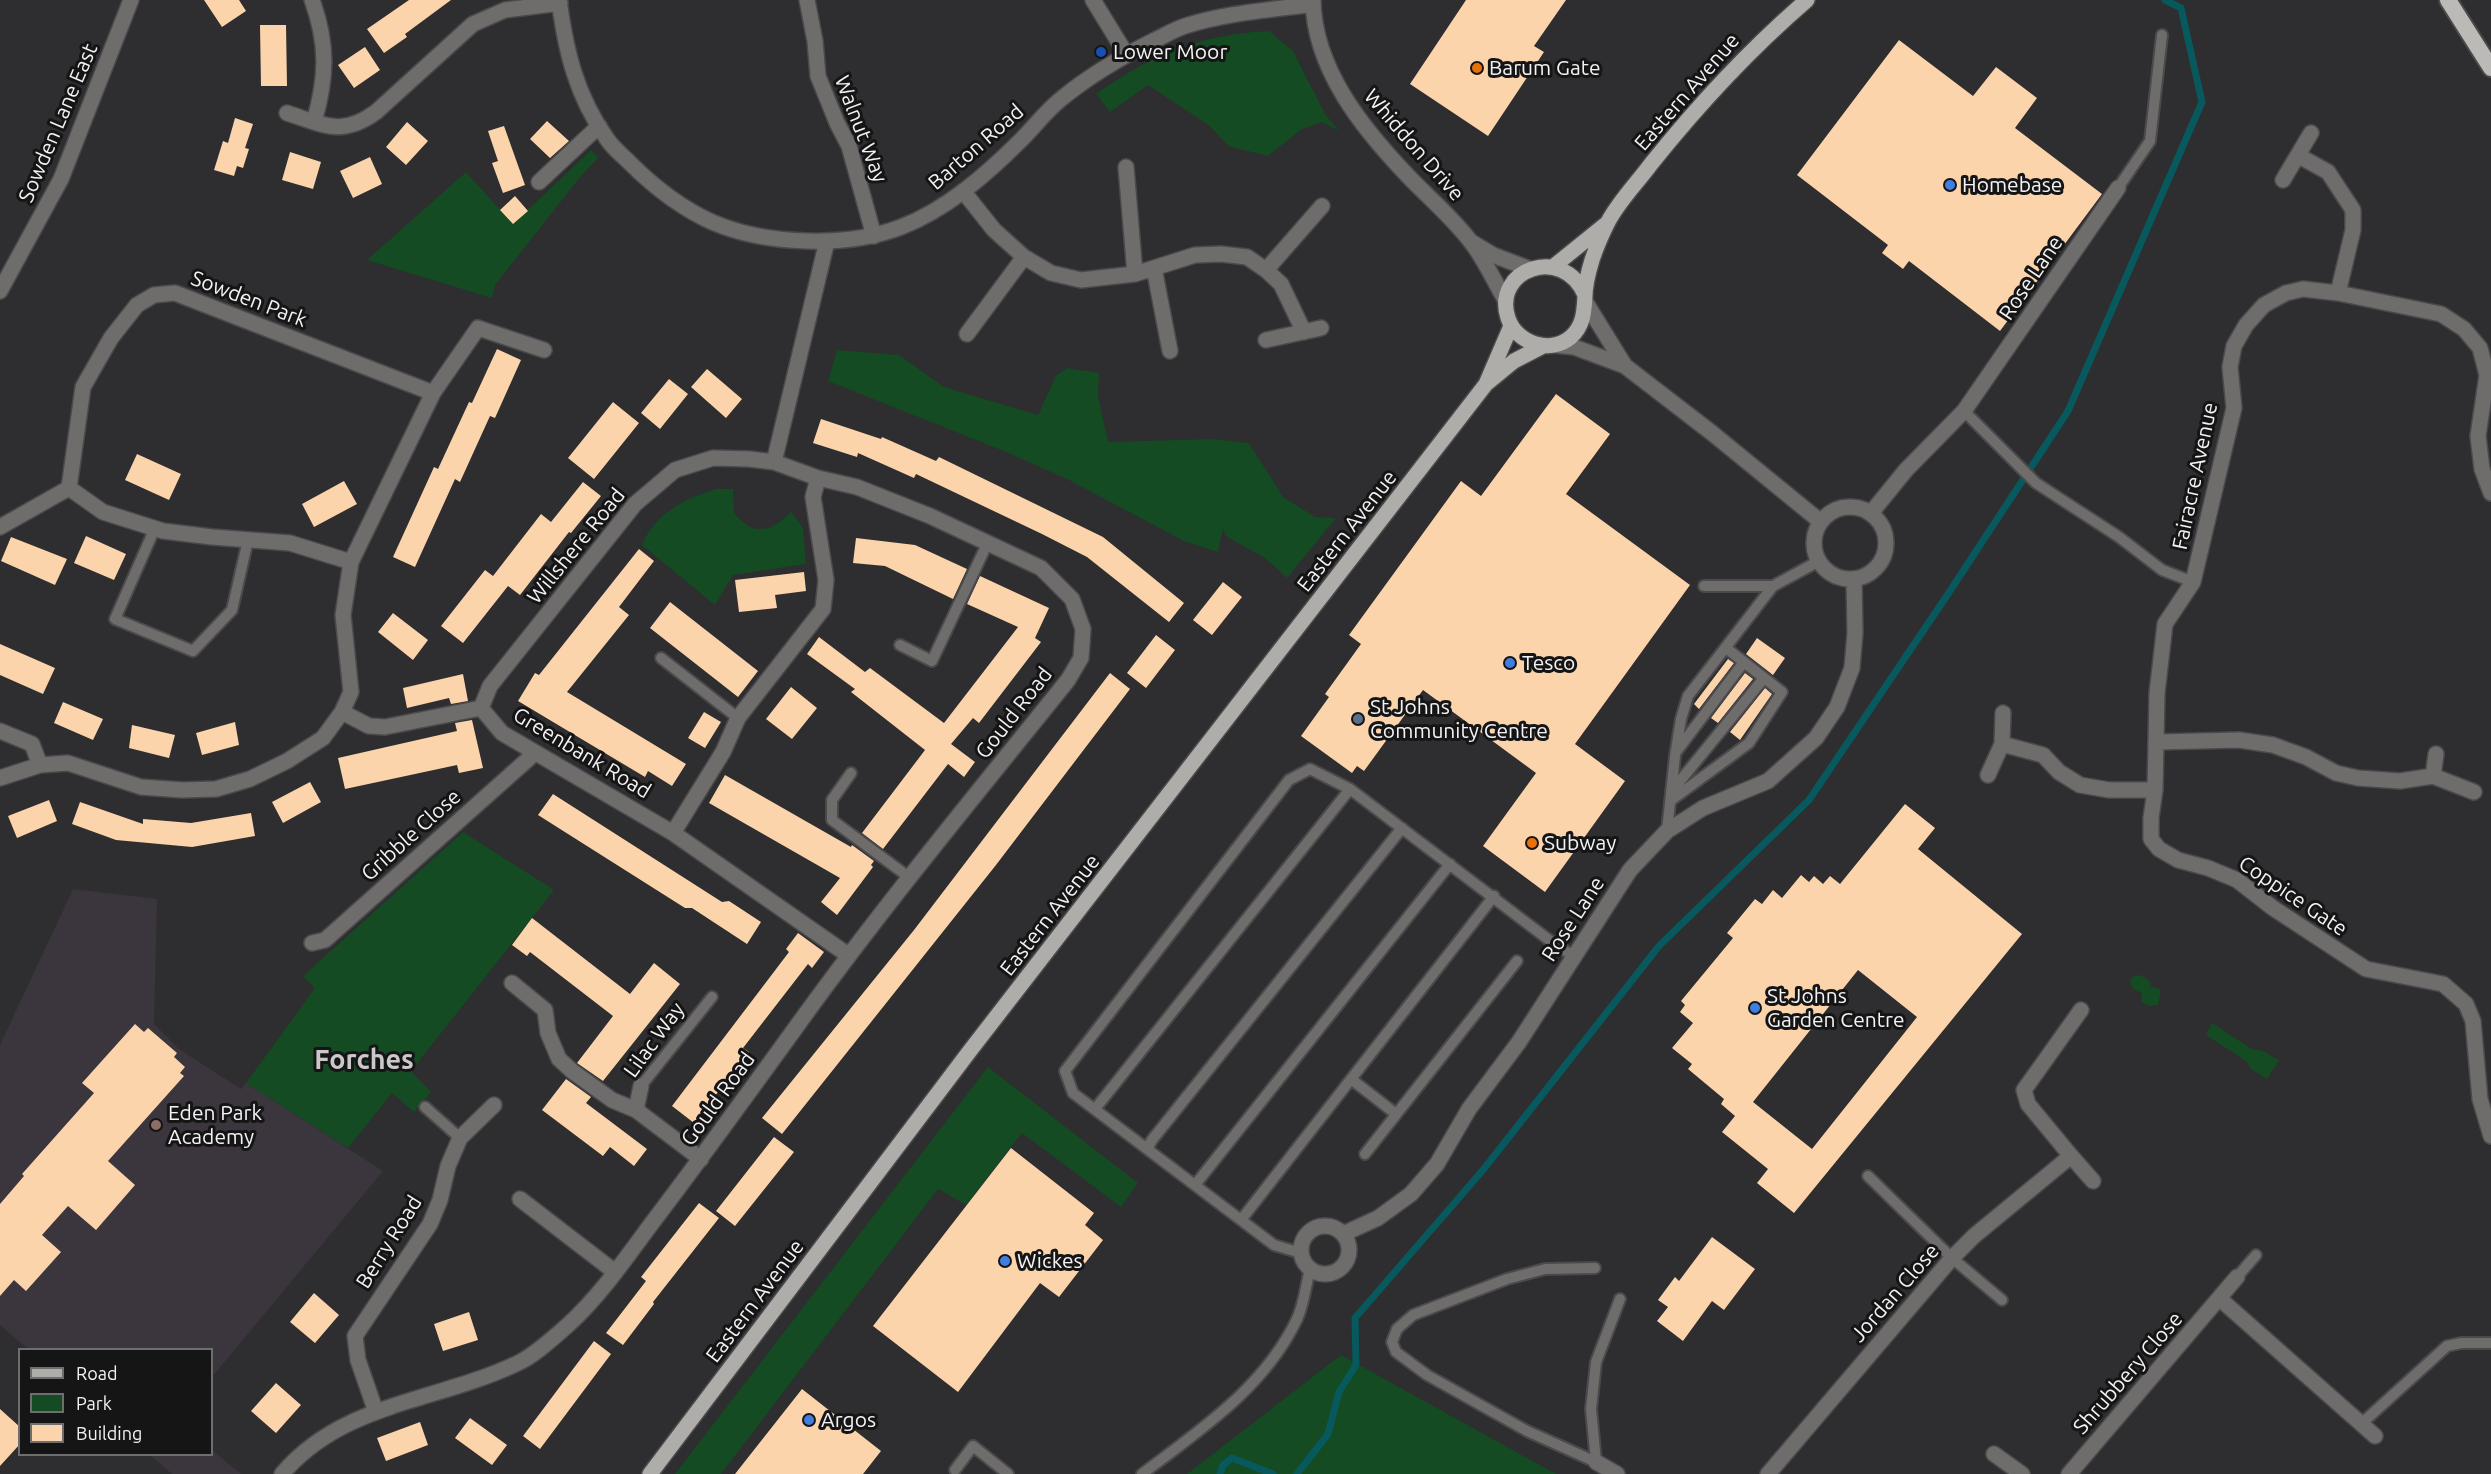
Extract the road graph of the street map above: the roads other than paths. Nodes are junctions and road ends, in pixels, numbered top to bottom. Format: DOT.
graph roads {
  1 [pos="131,0"];
  2 [pos="312,0"];
  3 [pos="807,0"];
  4 [pos="1093,0"];
  5 [pos="1808,0"];
  6 [pos="2448,0"];
  7 [pos="560,2"];
  8 [pos="1313,2"];
  9 [pos="2162,35"];
  10 [pos="1126,54"];
  11 [pos="2491,68"];
  12 [pos="287,113"];
  13 [pos="314,122"];
  14 [pos="599,126"];
  15 [pos="2311,133"];
  16 [pos="2299,156"];
  17 [pos="1126,167"];
  18 [pos="2283,180"];
  19 [pos="539,182"];
  20 [pos="2118,188"];
  21 [pos="963,191"];
  22 [pos="1322,206"];
  23 [pos="1608,222"];
  24 [pos="874,236"];
  25 [pos="827,240"];
  26 [pos="1473,243"];
  27 [pos="1024,257"];
  28 [pos="1554,266"];
  29 [pos="1154,268"];
  30 [pos="1530,269"];
  31 [pos="1266,270"];
  32 [pos="1135,274"];
  33 [pos="0,291"];
  34 [pos="2338,293"];
  35 [pos="1585,299"];
  36 [pos="1506,301"];
  37 [pos="1511,326"];
  38 [pos="1321,328"];
  39 [pos="1304,332"];
  40 [pos="967,334"];
  41 [pos="1266,340"];
  42 [pos="1548,346"];
  43 [pos="544,350"];
  44 [pos="1170,351"];
  45 [pos="1625,366"];
  46 [pos="1486,384"];
  47 [pos="433,393"];
  48 [pos="1964,411"];
  49 [pos="774,462"];
  50 [pos="818,477"];
  51 [pos="69,488"];
  52 [pos="2491,493"];
  53 [pos="1871,513"];
  54 [pos="1821,522"];
  55 [pos="0,528"];
  56 [pos="155,528"];
  57 [pos="248,540"];
  58 [pos="988,542"];
  59 [pos="1819,561"];
  60 [pos="351,562"];
  61 [pos="1854,579"];
  62 [pos="2193,582"];
  63 [pos="1704,586"];
  64 [pos="1773,586"];
  65 [pos="1083,630"];
  66 [pos="900,645"];
  67 [pos="1726,648"];
  68 [pos="661,658"];
  69 [pos="1744,662"];
  70 [pos="1764,678"];
  71 [pos="481,708"];
  72 [pos="342,712"];
  73 [pos="2003,713"];
  74 [pos="738,718"];
  75 [pos="0,731"];
  76 [pos="2157,742"];
  77 [pos="2002,744"];
  78 [pos="535,753"];
  79 [pos="1676,753"];
  80 [pos="2436,754"];
  81 [pos="40,765"];
  82 [pos="851,773"];
  83 [pos="1988,775"];
  84 [pos="2433,776"];
  85 [pos="0,778"];
  86 [pos="1350,789"];
  87 [pos="2155,790"];
  88 [pos="2474,792"];
  89 [pos="1671,797"];
  90 [pos="1402,828"];
  91 [pos="1667,831"];
  92 [pos="673,833"];
  93 [pos="1450,864"];
  94 [pos="910,878"];
  95 [pos="1494,896"];
  96 [pos="312,943"];
  97 [pos="848,955"];
  98 [pos="1574,956"];
  99 [pos="1517,962"];
  100 [pos="512,983"];
  101 [pos="712,997"];
  102 [pos="2081,1011"];
  103 [pos="1351,1079"];
  104 [pos="641,1086"];
  105 [pos="494,1105"];
  106 [pos="425,1107"];
  107 [pos="1095,1109"];
  108 [pos="636,1110"];
  109 [pos="1396,1114"];
  110 [pos="2491,1136"];
  111 [pos="460,1138"];
  112 [pos="1147,1149"];
  113 [pos="1365,1154"];
  114 [pos="2071,1156"];
  115 [pos="701,1159"];
  116 [pos="1868,1176"];
  117 [pos="2093,1181"];
  118 [pos="1195,1185"];
  119 [pos="520,1199"];
  120 [pos="1241,1220"];
  121 [pos="1342,1234"];
  122 [pos="1301,1253"];
  123 [pos="2256,1255"];
  124 [pos="1952,1258"];
  125 [pos="1595,1268"];
  126 [pos="1310,1269"];
  127 [pos="615,1272"];
  128 [pos="2237,1276"];
  129 [pos="1620,1299"];
  130 [pos="2220,1299"];
  131 [pos="2002,1300"];
  132 [pos="2491,1343"];
  133 [pos="376,1412"];
  134 [pos="2361,1424"];
  135 [pos="2375,1436"];
  136 [pos="1994,1454"];
  137 [pos="1596,1462"];
  138 [pos="955,1470"];
  139 [pos="282,1474"];
  140 [pos="650,1474"];
  141 [pos="1008,1474"];
  142 [pos="1142,1474"];
  143 [pos="1617,1474"];
  144 [pos="1768,1474"];
  145 [pos="2022,1474"];
  146 [pos="2069,1474"];
  1 -- 33 [label="street, Sowden Lane East"];
  2 -- 13 [label="street"];
  3 -- 24 [label="street, Walnut Way"];
  4 -- 10 [label="street"];
  5 -- 23 [label="main road, Eastern Avenue"];
  6 -- 11 [label="highway"];
  7 -- 13 [label="street"];
  7 -- 14 [label="street, Barton Road"];
  8 -- 10 [label="street, Barton Road"];
  8 -- 26 [label="street, Whiddon Drive"];
  9 -- 20 [label="lane, Rose Lane"];
  10 -- 21 [label="street, Barton Road"];
  12 -- 13 [label="street"];
  14 -- 19 [label="street"];
  14 -- 25 [label="street, Barton Road"];
  15 -- 16 [label="street"];
  16 -- 18 [label="street"];
  16 -- 34 [label="street"];
  17 -- 32 [label="street"];
  20 -- 48 [label="street, Rose Lane"];
  21 -- 24 [label="street, Barton Road"];
  21 -- 27 [label="street"];
  22 -- 31 [label="street"];
  23 -- 28 [label="main road, Eastern Avenue"];
  23 -- 35 [label="main road, Eastern Avenue"];
  24 -- 25 [label="street, Barton Road"];
  25 -- 49 [label="street"];
  26 -- 30 [label="street, Whiddon Drive"];
  26 -- 36 [label="street, Whiddon Drive"];
  27 -- 32 [label="street"];
  27 -- 40 [label="street"];
  28 -- 30 [label="main road"];
  28 -- 35 [label="main road"];
  29 -- 31 [label="street"];
  29 -- 32 [label="street"];
  29 -- 44 [label="street"];
  30 -- 36 [label="main road"];
  31 -- 39 [label="street"];
  34 -- 52 [label="street, Fairacre Avenue"];
  34 -- 62 [label="street, Fairacre Avenue"];
  35 -- 42 [label="main road"];
  35 -- 45 [label="street"];
  36 -- 37 [label="main road"];
  37 -- 42 [label="main road"];
  37 -- 46 [label="main road, Eastern Avenue"];
  38 -- 39 [label="street"];
  39 -- 41 [label="street"];
  42 -- 45 [label="street"];
  42 -- 46 [label="main road, Eastern Avenue"];
  43 -- 47 [label="street"];
  45 -- 54 [label="street"];
  46 -- 140 [label="main road, Eastern Avenue"];
  47 -- 51 [label="street, Sowden Park"];
  47 -- 60 [label="street"];
  48 -- 53 [label="street, Rose Lane"];
  48 -- 62 [label="lane"];
  49 -- 50 [label="street, Willshere Road"];
  49 -- 71 [label="street, Willshere Road"];
  50 -- 58 [label="street, Willshere Road"];
  50 -- 74 [label="street"];
  51 -- 55 [label="street"];
  51 -- 56 [label="street"];
  53 -- 54 [label="street"];
  53 -- 61 [label="street"];
  54 -- 59 [label="street"];
  56 -- 57 [label="street"];
  56 -- 57 [label="lane"];
  57 -- 60 [label="street"];
  58 -- 65 [label="street, Willshere Road"];
  58 -- 66 [label="lane"];
  59 -- 61 [label="street"];
  59 -- 64 [label="lane"];
  60 -- 72 [label="street"];
  61 -- 91 [label="street, Rose Lane"];
  62 -- 76 [label="street, Coppice Gate"];
  63 -- 64 [label="lane"];
  64 -- 67 [label="lane"];
  65 -- 94 [label="street, Gould Road"];
  67 -- 69 [label="lane"];
  67 -- 79 [label="lane"];
  68 -- 74 [label="lane"];
  69 -- 70 [label="lane"];
  69 -- 79 [label="lane"];
  70 -- 89 [label="lane"];
  70 -- 89 [label="lane"];
  71 -- 72 [label="street"];
  71 -- 78 [label="street, Greenbank Road"];
  72 -- 81 [label="street"];
  73 -- 77 [label="street"];
  74 -- 92 [label="street"];
  75 -- 81 [label="street"];
  76 -- 84 [label="street"];
  76 -- 87 [label="street, Coppice Gate"];
  77 -- 83 [label="street"];
  77 -- 87 [label="street"];
  78 -- 92 [label="street, Greenbank Road"];
  78 -- 96 [label="street, Gribble Close"];
  79 -- 89 [label="lane"];
  80 -- 84 [label="street"];
  81 -- 85 [label="street"];
  82 -- 94 [label="lane"];
  84 -- 88 [label="street"];
  86 -- 90 [label="lane"];
  86 -- 107 [label="lane"];
  86 -- 107 [label="lane"];
  87 -- 110 [label="street, Coppice Gate"];
  89 -- 91 [label="lane"];
  90 -- 93 [label="lane"];
  90 -- 112 [label="lane"];
  91 -- 98 [label="street, Rose Lane"];
  92 -- 97 [label="street, Greenbank Road"];
  93 -- 95 [label="lane"];
  93 -- 118 [label="lane"];
  94 -- 97 [label="street, Gould Road"];
  95 -- 98 [label="lane"];
  95 -- 103 [label="lane"];
  97 -- 115 [label="street, Gould Road"];
  98 -- 121 [label="street, Rose Lane"];
  99 -- 109 [label="lane"];
  100 -- 108 [label="street, Lilac Way"];
  101 -- 104 [label="lane, Lilac Way"];
  102 -- 114 [label="street"];
  103 -- 109 [label="lane"];
  103 -- 120 [label="lane"];
  104 -- 108 [label="street, Lilac Way"];
  105 -- 111 [label="street, Berry Road"];
  106 -- 111 [label="lane"];
  107 -- 112 [label="lane"];
  108 -- 115 [label="street, Lilac Way"];
  109 -- 113 [label="lane"];
  111 -- 133 [label="street, Berry Road"];
  112 -- 118 [label="lane"];
  114 -- 117 [label="street"];
  114 -- 124 [label="street, Jordan Close"];
  115 -- 127 [label="street, Gould Road"];
  116 -- 124 [label="lane"];
  118 -- 120 [label="lane"];
  119 -- 127 [label="street"];
  120 -- 122 [label="lane"];
  121 -- 122 [label="street"];
  121 -- 126 [label="street"];
  122 -- 126 [label="street"];
  123 -- 128 [label="lane"];
  124 -- 131 [label="lane"];
  124 -- 144 [label="street, Jordan Close"];
  125 -- 137 [label="lane"];
  126 -- 142 [label="lane"];
  127 -- 133 [label="street, Gould Road"];
  128 -- 130 [label="street, Shrubbery Close"];
  129 -- 137 [label="lane"];
  130 -- 134 [label="street"];
  130 -- 146 [label="street, Shrubbery Close"];
  132 -- 134 [label="lane"];
  133 -- 139 [label="street, Gould Road"];
  134 -- 135 [label="street"];
  136 -- 145 [label="street"];
  137 -- 143 [label="street"];
  138 -- 141 [label="lane"];
}
